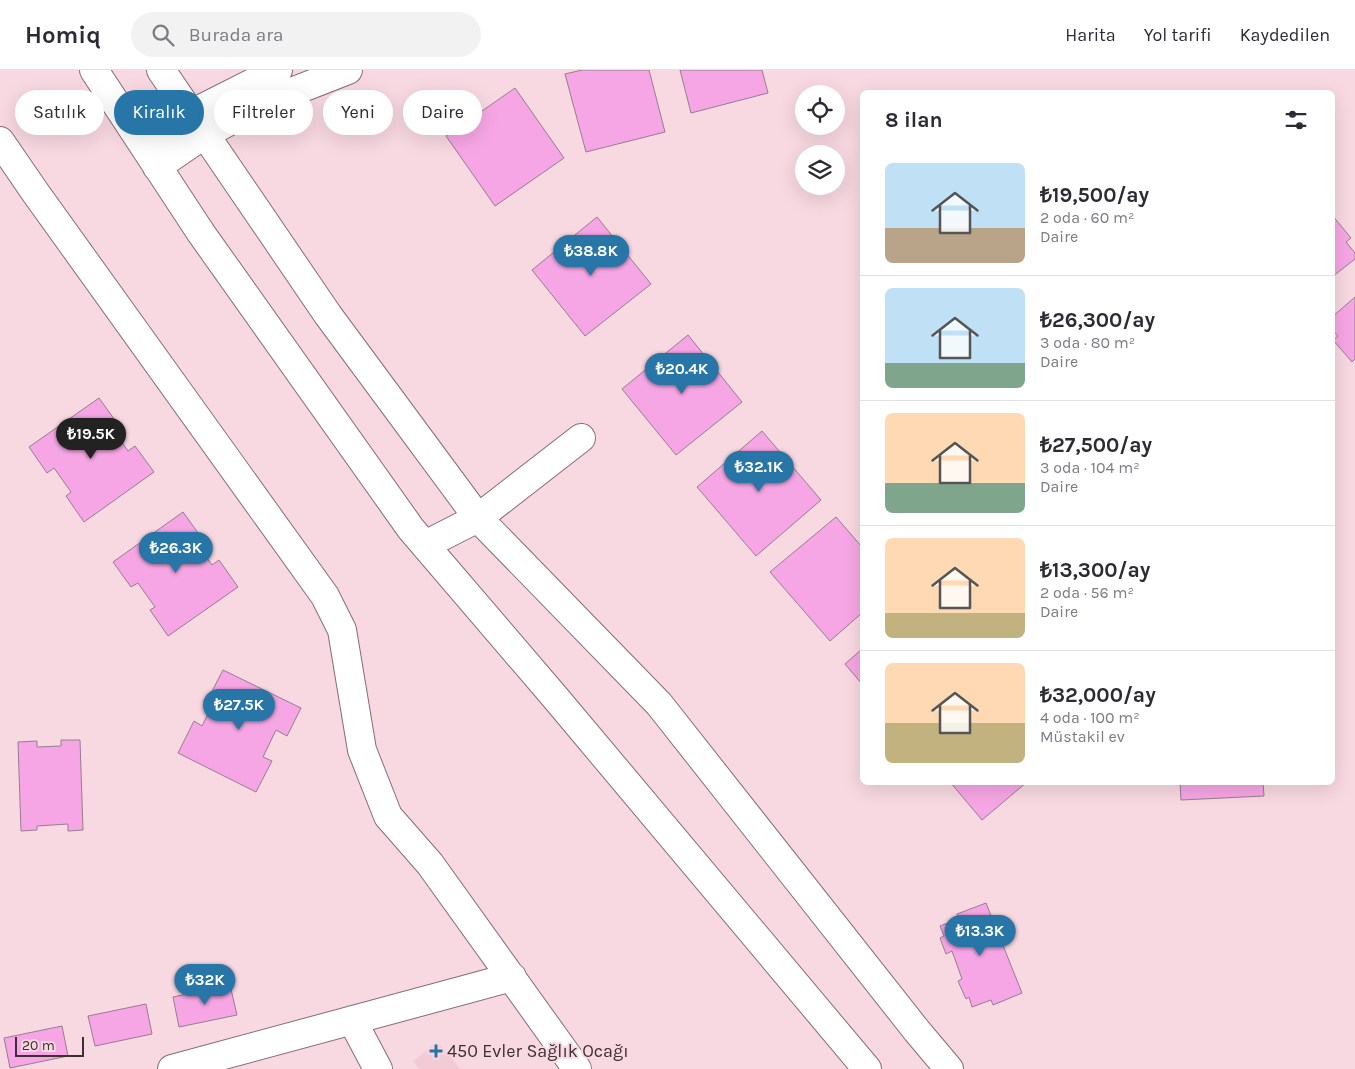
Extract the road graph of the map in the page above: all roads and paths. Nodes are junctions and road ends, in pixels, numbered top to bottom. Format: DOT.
graph roads {
  1 [pos="94,70"];
  2 [pos="161,70"];
  3 [pos="278,70"];
  4 [pos="348,70"];
  5 [pos="175,90"];
  6 [pos="204,120"];
  7 [pos="204,122"];
  8 [pos="204,133"];
  9 [pos="182,135"];
  10 [pos="0,141"];
  11 [pos="150,156"];
  12 [pos="581,438"];
  13 [pos="478,518"];
  14 [pos="425,545"];
  15 [pos="512,977"];
  16 [pos="352,1020"];
  17 [pos="172,1069"];
  18 [pos="378,1069"];
  19 [pos="577,1069"];
  20 [pos="867,1069"];
  21 [pos="949,1069"];
  1 -- 11 [label="street"];
  2 -- 5 [label="street"];
  3 -- 6 [label="street"];
  4 -- 7 [label="street"];
  8 -- 13 [label="street"];
  9 -- 11 [label="street"];
  10 -- 15 [label="street"];
  11 -- 14 [label="street"];
  12 -- 13 [label="street"];
  13 -- 14 [label="street"];
  13 -- 21 [label="street"];
  14 -- 20 [label="street"];
  15 -- 16 [label="street"];
  15 -- 19 [label="street"];
  16 -- 17 [label="street"];
  16 -- 18 [label="street"];
}
